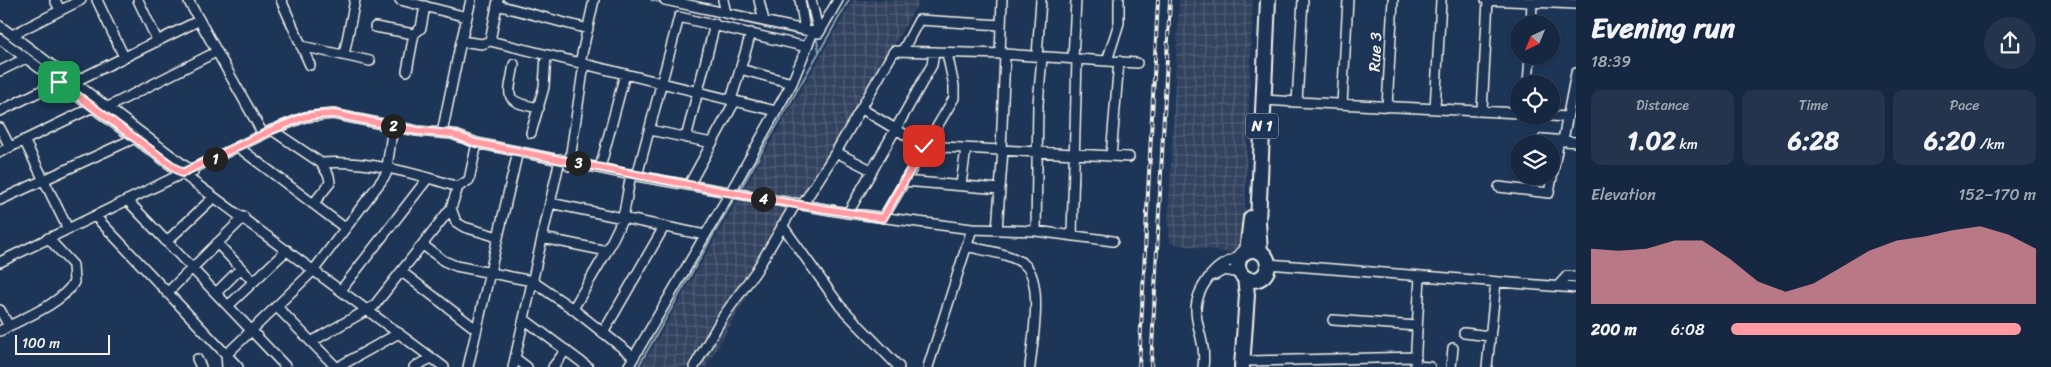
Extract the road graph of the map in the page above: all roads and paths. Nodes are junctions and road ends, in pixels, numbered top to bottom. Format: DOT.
graph roads {
  1 [pos="55,0"];
  2 [pos="81,0"];
  3 [pos="97,0"];
  4 [pos="138,0"];
  5 [pos="188,0"];
  6 [pos="281,0"];
  7 [pos="355,0"];
  8 [pos="400,0"];
  9 [pos="471,0"];
  10 [pos="594,0"];
  11 [pos="666,0"];
  12 [pos="723,0"];
  13 [pos="759,0"];
  14 [pos="800,0"];
  15 [pos="811,0"];
  16 [pos="838,0"];
  17 [pos="1002,0"];
  18 [pos="1041,0"];
  19 [pos="1076,0"];
  20 [pos="1119,0"];
  21 [pos="1261,0"];
  22 [pos="1268,0"];
  23 [pos="1303,0"];
  24 [pos="1348,0"];
  25 [pos="1393,0"];
  26 [pos="1441,0"];
  27 [pos="1487,0"];
  28 [pos="1532,2"];
  29 [pos="497,3"];
  30 [pos="1576,4"];
  31 [pos="425,6"];
  32 [pos="683,8"];
  33 [pos="60,10"];
  34 [pos="726,13"];
  35 [pos="1531,15"];
  36 [pos="467,17"];
  37 [pos="198,20"];
  38 [pos="764,22"];
  39 [pos="714,24"];
  40 [pos="1001,25"];
  41 [pos="0,26"];
  42 [pos="375,27"];
  43 [pos="588,29"];
  44 [pos="751,32"];
  45 [pos="812,32"];
  46 [pos="414,34"];
  47 [pos="12,35"];
  48 [pos="0,39"];
  49 [pos="157,40"];
  50 [pos="461,41"];
  51 [pos="490,41"];
  52 [pos="301,46"];
  53 [pos="807,47"];
  54 [pos="903,50"];
  55 [pos="216,52"];
  56 [pos="934,52"];
  57 [pos="947,53"];
  58 [pos="1002,54"];
  59 [pos="344,55"];
  60 [pos="546,55"];
  61 [pos="124,57"];
  62 [pos="1040,57"];
  63 [pos="26,58"];
  64 [pos="1075,59"];
  65 [pos="370,60"];
  66 [pos="1107,61"];
  67 [pos="1119,61"];
  68 [pos="1137,63"];
  69 [pos="514,64"];
  70 [pos="582,64"];
  71 [pos="310,65"];
  72 [pos="740,69"];
  73 [pos="0,71"];
  74 [pos="408,71"];
  75 [pos="625,74"];
  76 [pos="1576,74"];
  77 [pos="59,82"];
  78 [pos="74,82"];
  79 [pos="662,83"];
  80 [pos="792,83"];
  81 [pos="698,92"];
  82 [pos="733,100"];
  83 [pos="1263,100"];
  84 [pos="1296,102"];
  85 [pos="1342,104"];
  86 [pos="1387,106"];
  87 [pos="94,107"];
  88 [pos="108,107"];
  89 [pos="539,108"];
  90 [pos="862,109"];
  91 [pos="1435,109"];
  92 [pos="0,111"];
  93 [pos="776,111"];
  94 [pos="1482,111"];
  95 [pos="1510,113"];
  96 [pos="1560,117"];
  97 [pos="1568,117"];
  98 [pos="393,126"];
  99 [pos="0,128"];
  100 [pos="895,128"];
  101 [pos="650,130"];
  102 [pos="268,132"];
  103 [pos="442,133"];
  104 [pos="530,133"];
  105 [pos="135,138"];
  106 [pos="686,138"];
  107 [pos="24,140"];
  108 [pos="1561,140"];
  109 [pos="1576,142"];
  110 [pos="476,143"];
  111 [pos="712,143"];
  112 [pos="924,146"];
  113 [pos="10,147"];
  114 [pos="238,147"];
  115 [pos="966,148"];
  116 [pos="1002,150"];
  117 [pos="518,151"];
  118 [pos="0,152"];
  119 [pos="836,152"];
  120 [pos="1037,152"];
  121 [pos="1073,153"];
  122 [pos="1111,156"];
  123 [pos="1129,157"];
  124 [pos="560,159"];
  125 [pos="321,163"];
  126 [pos="569,164"];
  127 [pos="600,168"];
  128 [pos="386,169"];
  129 [pos="871,170"];
  130 [pos="187,171"];
  131 [pos="634,175"];
  132 [pos="428,178"];
  133 [pos="44,181"];
  134 [pos="904,181"];
  135 [pos="961,184"];
  136 [pos="689,185"];
  137 [pos="458,187"];
  138 [pos="1499,187"];
  139 [pos="1000,189"];
  140 [pos="730,193"];
  141 [pos="212,195"];
  142 [pos="0,200"];
  143 [pos="127,200"];
  144 [pos="550,203"];
  145 [pos="313,204"];
  146 [pos="799,204"];
  147 [pos="451,208"];
  148 [pos="848,213"];
  149 [pos="94,216"];
  150 [pos="244,217"];
  151 [pos="623,218"];
  152 [pos="883,218"];
  153 [pos="782,225"];
  154 [pos="664,227"];
  155 [pos="345,228"];
  156 [pos="68,229"];
  157 [pos="972,229"];
  158 [pos="997,230"];
  159 [pos="1036,231"];
  160 [pos="705,235"];
  161 [pos="1072,235"];
  162 [pos="498,237"];
  163 [pos="48,238"];
  164 [pos="543,238"];
  165 [pos="1113,241"];
  166 [pos="166,242"];
  167 [pos="218,243"];
  168 [pos="422,245"];
  169 [pos="966,246"];
  170 [pos="287,250"];
  171 [pos="607,251"];
  172 [pos="1250,253"];
  173 [pos="0,262"];
  174 [pos="1268,264"];
  175 [pos="192,268"];
  176 [pos="241,268"];
  177 [pos="313,271"];
  178 [pos="402,272"];
  179 [pos="490,272"];
  180 [pos="1420,276"];
  181 [pos="1248,277"];
  182 [pos="1576,277"];
  183 [pos="1208,279"];
  184 [pos="253,281"];
  185 [pos="532,281"];
  186 [pos="1496,282"];
  187 [pos="1558,286"];
  188 [pos="1576,288"];
  189 [pos="340,290"];
  190 [pos="167,293"];
  191 [pos="216,293"];
  192 [pos="228,306"];
  193 [pos="277,306"];
  194 [pos="573,309"];
  195 [pos="0,310"];
  196 [pos="367,310"];
  197 [pos="524,319"];
  198 [pos="1334,320"];
  199 [pos="9,326"];
  200 [pos="1417,326"];
  201 [pos="476,329"];
  202 [pos="0,331"];
  203 [pos="252,331"];
  204 [pos="603,332"];
  205 [pos="399,333"];
  206 [pos="1464,333"];
  207 [pos="1490,336"];
  208 [pos="311,342"];
  209 [pos="1453,348"];
  210 [pos="566,350"];
  211 [pos="226,355"];
  212 [pos="634,357"];
  213 [pos="431,358"];
  214 [pos="514,362"];
  215 [pos="1296,363"];
  216 [pos="1331,363"];
  217 [pos="1415,363"];
  218 [pos="1248,365"];
  219 [pos="227,367"];
  220 [pos="238,367"];
  221 [pos="286,367"];
  222 [pos="337,367"];
  223 [pos="414,367"];
  224 [pos="444,367"];
  225 [pos="468,367"];
  226 [pos="527,367"];
  227 [pos="553,367"];
  228 [pos="588,367"];
  229 [pos="628,367"];
  230 [pos="694,367"];
  231 [pos="899,367"];
  232 [pos="928,367"];
  233 [pos="1030,367"];
  234 [pos="1203,367"];
  235 [pos="1430,367"];
  236 [pos="1451,367"];
  237 [pos="1487,367"];
  1 -- 33 [label="street"];
  2 -- 33 [label="street"];
  3 -- 61 [label="street"];
  4 -- 49 [label="street"];
  5 -- 37 [label="street"];
  6 -- 52 [label="street"];
  7 -- 59 [label="street"];
  8 -- 31 [label="street"];
  9 -- 36 [label="street"];
  10 -- 43 [label="street"];
  11 -- 32 [label="street"];
  12 -- 34 [label="street"];
  13 -- 38 [label="street"];
  14 -- 45 [label="street"];
  15 -- 45 [label="street"];
  16 -- 45 [label="street"];
  17 -- 40 [label="street"];
  18 -- 62 [label="street"];
  19 -- 64 [label="street"];
  20 -- 66 [label="street"];
  21 -- 172 [label="highway, N 1"];
  22 -- 83 [label="highway, N 1"];
  23 -- 84 [label="street"];
  24 -- 85 [label="street"];
  25 -- 86 [label="street, Rue 3"];
  26 -- 91 [label="street"];
  27 -- 28 [label="street"];
  27 -- 94 [label="street"];
  28 -- 30 [label="street"];
  28 -- 35 [label="street"];
  29 -- 43 [label="street"];
  29 -- 51 [label="street"];
  31 -- 36 [label="street"];
  31 -- 46 [label="street"];
  32 -- 34 [label="street"];
  32 -- 39 [label="street"];
  32 -- 79 [label="street"];
  33 -- 47 [label="street"];
  34 -- 38 [label="street"];
  36 -- 50 [label="street"];
  37 -- 49 [label="street"];
  37 -- 55 [label="street"];
  38 -- 45 [label="street"];
  39 -- 44 [label="street"];
  39 -- 81 [label="street"];
  40 -- 54 [label="street"];
  40 -- 58 [label="street"];
  41 -- 47 [label="street"];
  42 -- 46 [label="street"];
  43 -- 70 [label="street"];
  44 -- 53 [label="street"];
  44 -- 72 [label="street"];
  45 -- 53 [label="street"];
  46 -- 74 [label="street"];
  47 -- 78 [label="street"];
  48 -- 63 [label="street"];
  49 -- 61 [label="street"];
  50 -- 51 [label="street"];
  50 -- 103 [label="street"];
  51 -- 60 [label="street"];
  52 -- 59 [label="street"];
  52 -- 71 [label="street"];
  53 -- 80 [label="street"];
  54 -- 56 [label="street"];
  54 -- 90 [label="street"];
  55 -- 88 [label="street"];
  55 -- 102 [label="street"];
  56 -- 57 [label="street"];
  56 -- 100 [label="street"];
  57 -- 58 [label="street"];
  57 -- 112 [label="street"];
  58 -- 62 [label="street"];
  58 -- 116 [label="street"];
  59 -- 65 [label="street"];
  60 -- 70 [label="street"];
  60 -- 89 [label="street"];
  61 -- 78 [label="street"];
  62 -- 64 [label="street"];
  62 -- 120 [label="street"];
  63 -- 73 [label="street"];
  63 -- 77 [label="street"];
  64 -- 66 [label="street"];
  64 -- 121 [label="street"];
  66 -- 67 [label="street"];
  67 -- 68 [label="street"];
  67 -- 122 [label="street"];
  69 -- 89 [label="street"];
  70 -- 75 [label="street"];
  70 -- 126 [label="street"];
  72 -- 80 [label="street"];
  72 -- 82 [label="street"];
  75 -- 79 [label="street"];
  75 -- 127 [label="street"];
  76 -- 97 [label="street"];
  77 -- 87 [label="street"];
  77 -- 92 [label="street"];
  78 -- 88 [label="street"];
  79 -- 81 [label="street"];
  79 -- 101 [label="street"];
  80 -- 93 [label="street"];
  81 -- 82 [label="street"];
  81 -- 106 [label="street"];
  82 -- 93 [label="street"];
  82 -- 111 [label="street"];
  83 -- 84 [label="street"];
  83 -- 172 [label="highway, N 1"];
  84 -- 85 [label="street"];
  85 -- 86 [label="street"];
  86 -- 91 [label="street"];
  87 -- 105 [label="street"];
  87 -- 107 [label="street"];
  88 -- 130 [label="street"];
  89 -- 104 [label="street"];
  90 -- 100 [label="street"];
  90 -- 119 [label="street"];
  91 -- 94 [label="street"];
  93 -- 140 [label="street"];
  94 -- 95 [label="street"];
  96 -- 97 [label="street"];
  97 -- 108 [label="street"];
  98 -- 102 [label="street"];
  98 -- 103 [label="street"];
  98 -- 128 [label="street"];
  99 -- 113 [label="street"];
  100 -- 112 [label="street"];
  100 -- 129 [label="street"];
  101 -- 106 [label="street"];
  101 -- 131 [label="street"];
  102 -- 114 [label="street"];
  102 -- 125 [label="street"];
  103 -- 110 [label="street"];
  105 -- 130 [label="street"];
  105 -- 133 [label="street"];
  106 -- 111 [label="street"];
  107 -- 113 [label="street"];
  107 -- 133 [label="street"];
  108 -- 109 [label="street"];
  108 -- 138 [label="street"];
  110 -- 117 [label="street"];
  110 -- 137 [label="street"];
  111 -- 136 [label="street"];
  112 -- 115 [label="street"];
  112 -- 134 [label="street"];
  113 -- 118 [label="street"];
  114 -- 130 [label="street"];
  114 -- 145 [label="street"];
  115 -- 116 [label="street"];
  115 -- 135 [label="street"];
  116 -- 120 [label="street"];
  116 -- 139 [label="street"];
  117 -- 124 [label="street"];
  117 -- 162 [label="street"];
  119 -- 129 [label="street"];
  119 -- 146 [label="street"];
  120 -- 121 [label="street"];
  120 -- 159 [label="street"];
  121 -- 122 [label="street"];
  121 -- 161 [label="street"];
  122 -- 123 [label="street"];
  124 -- 126 [label="street"];
  124 -- 144 [label="street"];
  125 -- 128 [label="street"];
  125 -- 145 [label="street"];
  126 -- 127 [label="street"];
  127 -- 131 [label="street"];
  128 -- 132 [label="street"];
  128 -- 155 [label="street"];
  129 -- 148 [label="street"];
  130 -- 141 [label="street"];
  130 -- 143 [label="street"];
  131 -- 136 [label="street"];
  131 -- 151 [label="street"];
  132 -- 137 [label="street"];
  132 -- 189 [label="street"];
  133 -- 142 [label="street"];
  133 -- 156 [label="street"];
  134 -- 135 [label="street"];
  134 -- 152 [label="street"];
  135 -- 139 [label="street"];
  136 -- 140 [label="street"];
  137 -- 147 [label="street"];
  139 -- 158 [label="street"];
  140 -- 146 [label="street"];
  140 -- 160 [label="street"];
  141 -- 150 [label="street"];
  141 -- 166 [label="street"];
  143 -- 149 [label="street"];
  143 -- 166 [label="street"];
  144 -- 151 [label="street"];
  144 -- 164 [label="street"];
  145 -- 155 [label="street"];
  146 -- 148 [label="street"];
  146 -- 153 [label="street"];
  147 -- 162 [label="street"];
  147 -- 168 [label="street"];
  148 -- 152 [label="street"];
  149 -- 156 [label="street"];
  149 -- 190 [label="street"];
  150 -- 167 [label="street"];
  150 -- 170 [label="street"];
  151 -- 154 [label="street"];
  151 -- 171 [label="street"];
  152 -- 157 [label="street"];
  153 -- 230 [label="street"];
  153 -- 231 [label="street"];
  154 -- 160 [label="street"];
  154 -- 204 [label="street"];
  155 -- 177 [label="street"];
  156 -- 163 [label="street"];
  157 -- 158 [label="street"];
  157 -- 169 [label="street"];
  158 -- 159 [label="street"];
  159 -- 161 [label="street"];
  160 -- 212 [label="street"];
  161 -- 165 [label="street"];
  162 -- 179 [label="street"];
  163 -- 173 [label="street"];
  163 -- 199 [label="street"];
  164 -- 171 [label="street"];
  164 -- 185 [label="street"];
  166 -- 175 [label="street"];
  167 -- 175 [label="street"];
  167 -- 176 [label="street"];
  168 -- 178 [label="street"];
  168 -- 179 [label="street"];
  169 -- 232 [label="street"];
  169 -- 233 [label="street"];
  170 -- 177 [label="street"];
  170 -- 184 [label="street"];
  171 -- 194 [label="street"];
  172 -- 174 [label="highway, N 1"];
  172 -- 181 [label="highway, N 1"];
  172 -- 183 [label="street"];
  174 -- 180 [label="street"];
  174 -- 181 [label="highway, N 1"];
  175 -- 190 [label="street"];
  175 -- 191 [label="street"];
  176 -- 184 [label="street"];
  176 -- 191 [label="street"];
  177 -- 189 [label="street"];
  177 -- 193 [label="street"];
  178 -- 196 [label="street"];
  178 -- 201 [label="street"];
  179 -- 185 [label="street"];
  179 -- 201 [label="street"];
  180 -- 186 [label="street"];
  180 -- 200 [label="street"];
  181 -- 183 [label="street"];
  181 -- 218 [label="highway, N 1"];
  182 -- 187 [label="street"];
  183 -- 234 [label="street"];
  184 -- 192 [label="street"];
  185 -- 194 [label="street"];
  185 -- 197 [label="street"];
  186 -- 187 [label="street"];
  186 -- 207 [label="street"];
  187 -- 188 [label="street"];
  189 -- 196 [label="street"];
  190 -- 211 [label="street"];
  191 -- 192 [label="street"];
  192 -- 203 [label="street"];
  193 -- 203 [label="street"];
  193 -- 208 [label="street"];
  194 -- 204 [label="street"];
  195 -- 199 [label="street"];
  196 -- 205 [label="street"];
  196 -- 208 [label="street"];
  197 -- 210 [label="street"];
  197 -- 214 [label="street"];
  198 -- 200 [label="street"];
  199 -- 202 [label="street"];
  200 -- 217 [label="street"];
  201 -- 225 [label="street"];
  203 -- 211 [label="street"];
  203 -- 221 [label="street"];
  204 -- 212 [label="street"];
  205 -- 213 [label="street"];
  205 -- 222 [label="street"];
  206 -- 207 [label="street"];
  207 -- 237 [label="street"];
  208 -- 222 [label="street"];
  209 -- 236 [label="street"];
  210 -- 227 [label="street"];
  210 -- 228 [label="street"];
  211 -- 219 [label="street"];
  211 -- 220 [label="street"];
  212 -- 229 [label="street"];
  213 -- 223 [label="street"];
  213 -- 224 [label="street"];
  214 -- 226 [label="street"];
  215 -- 216 [label="street"];
  215 -- 218 [label="street"];
  216 -- 217 [label="street"];
  217 -- 235 [label="street"];
}
